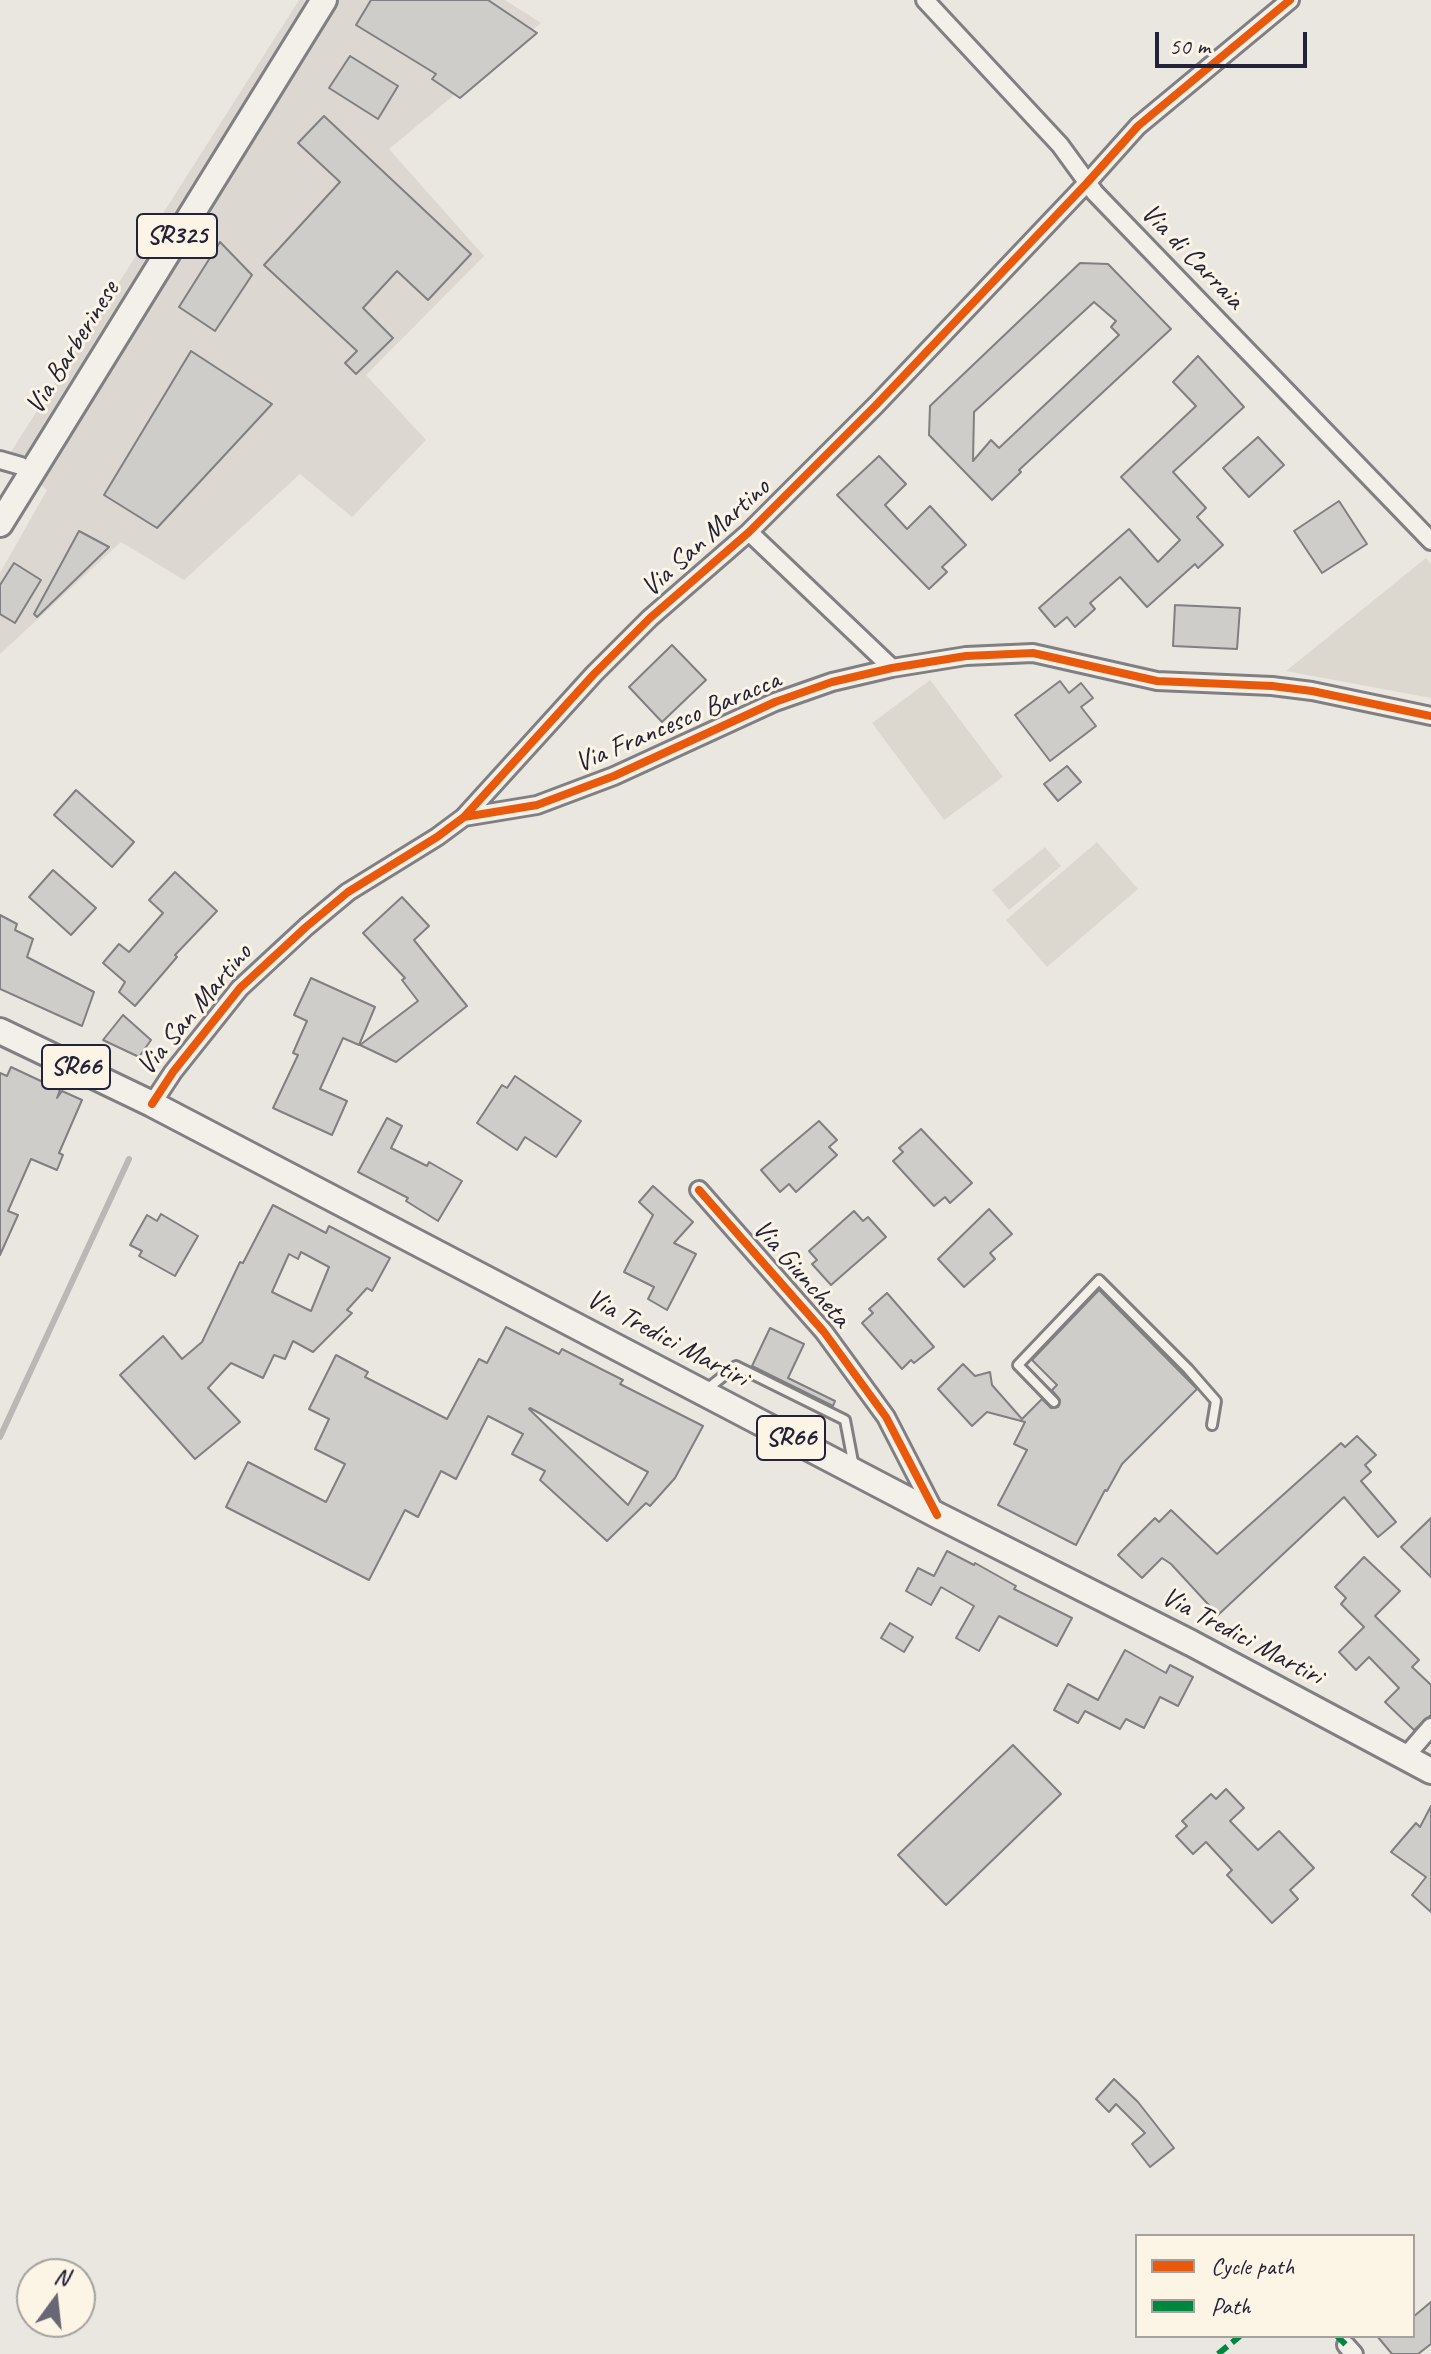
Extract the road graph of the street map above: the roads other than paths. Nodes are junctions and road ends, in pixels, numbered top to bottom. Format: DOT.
graph roads {
  1 [pos="324,0"];
  2 [pos="925,0"];
  3 [pos="1290,0"];
  4 [pos="1086,184"];
  5 [pos="0,460"];
  6 [pos="31,473"];
  7 [pos="1,519"];
  8 [pos="749,532"];
  9 [pos="1431,541"];
  10 [pos="892,668"];
  11 [pos="1431,716"];
  12 [pos="464,817"];
  13 [pos="0,1031"];
  14 [pos="152,1104"];
  15 [pos="699,1190"];
  16 [pos="703,1392"];
  17 [pos="1054,1402"];
  18 [pos="1212,1425"];
  19 [pos="855,1472"];
  20 [pos="937,1515"];
  21 [pos="1431,1727"];
  22 [pos="1405,1757"];
  23 [pos="1431,1771"];
  1 -- 6 [label="main road, Via Barberinese / SR325"];
  2 -- 4 [label="street, Via di Carraia"];
  3 -- 4 [label="street, Via San Martino"];
  4 -- 8 [label="street, Via San Martino"];
  4 -- 9 [label="street, Via di Carraia"];
  5 -- 6 [label="street"];
  6 -- 7 [label="main road, Via Barberinese / SR325"];
  8 -- 10 [label="street"];
  8 -- 12 [label="street, Via San Martino"];
  10 -- 11 [label="street, Via Francesco Baracca"];
  10 -- 12 [label="street, Via Francesco Baracca"];
  12 -- 14 [label="street, Via San Martino"];
  13 -- 14 [label="main road, Via Tredici Martiri / SR66"];
  14 -- 16 [label="main road, Via Tredici Martiri / SR66"];
  15 -- 20 [label="street, Via Giuncheta"];
  16 -- 19 [label="main road, Via Tredici Martiri / SR66"];
  16 -- 19 [label="lane"];
  17 -- 18 [label="lane"];
  19 -- 20 [label="main road, Via Tredici Martiri / SR66"];
  20 -- 22 [label="main road, Via Tredici Martiri / SR66"];
  21 -- 22 [label="street"];
  22 -- 23 [label="main road, Via Tredici Martiri / SR66"];
}
